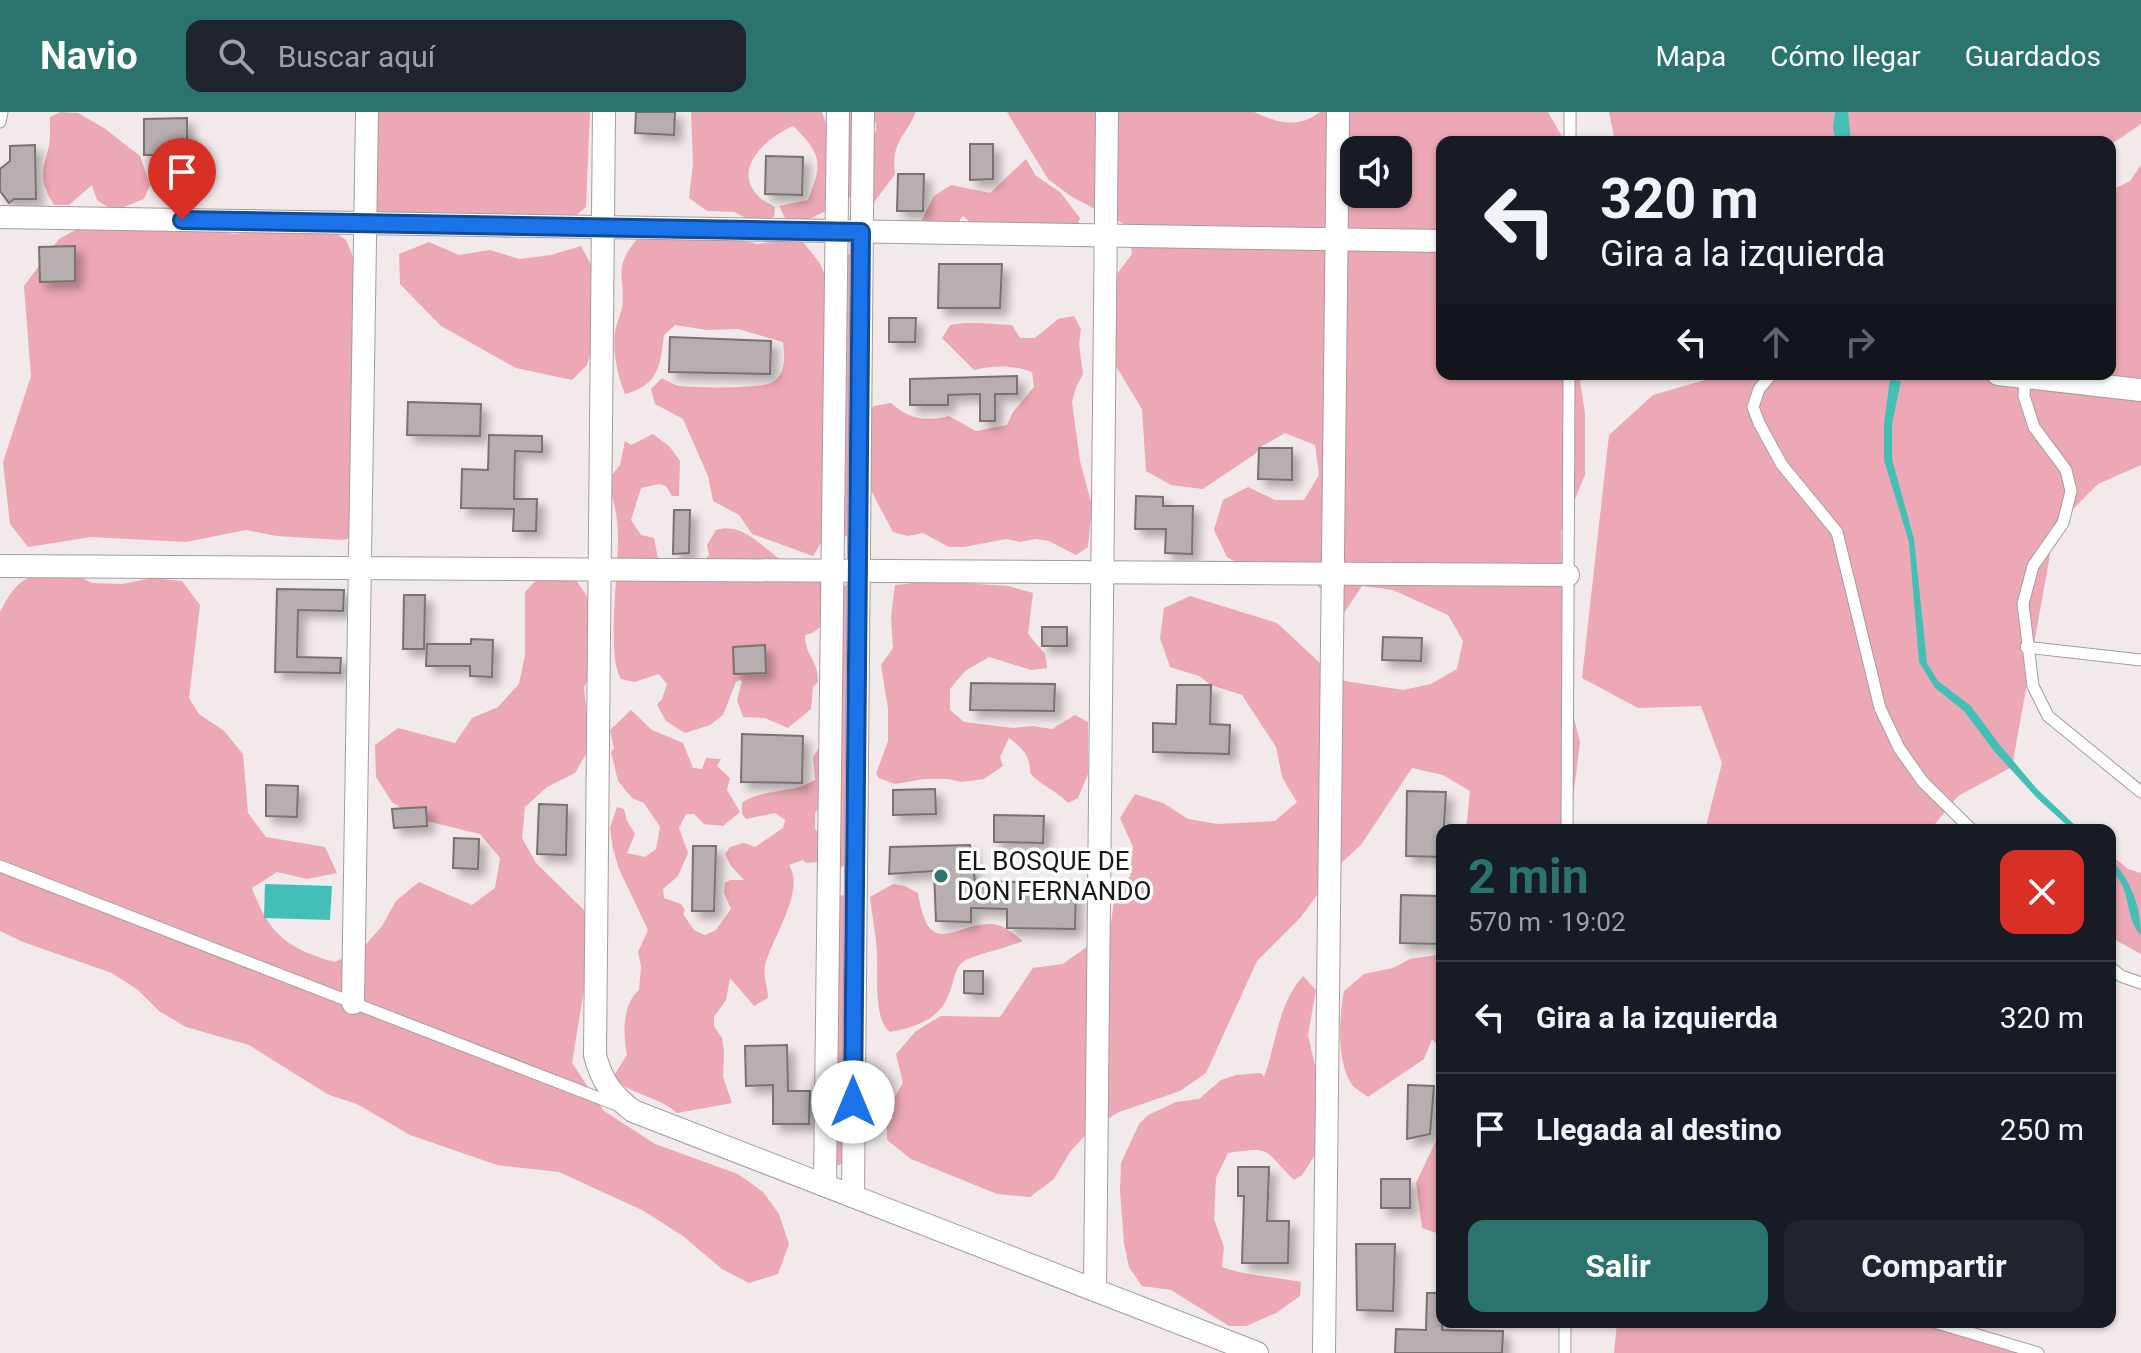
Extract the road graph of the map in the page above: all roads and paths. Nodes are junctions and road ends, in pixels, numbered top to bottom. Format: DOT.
graph roads {
  1 [pos="2,112"];
  2 [pos="367,112"];
  3 [pos="604,112"];
  4 [pos="838,112"];
  5 [pos="863,112"];
  6 [pos="1107,112"];
  7 [pos="1338,112"];
  8 [pos="1570,112"];
  9 [pos="0,122"];
  10 [pos="1570,136"];
  11 [pos="0,217"];
  12 [pos="365,223"];
  13 [pos="603,227"];
  14 [pos="837,231"];
  15 [pos="861,232"];
  16 [pos="1106,235"];
  17 [pos="1336,239"];
  18 [pos="1436,241"];
  19 [pos="1569,380"];
  20 [pos="1767,380"];
  21 [pos="2025,380"];
  22 [pos="2052,380"];
  23 [pos="2141,390"];
  24 [pos="0,566"];
  25 [pos="360,568"];
  26 [pos="600,570"];
  27 [pos="833,571"];
  28 [pos="857,571"];
  29 [pos="1102,572"];
  30 [pos="1333,573"];
  31 [pos="1568,575"];
  32 [pos="2026,647"];
  33 [pos="2141,660"];
  34 [pos="2141,792"];
  35 [pos="1567,824"];
  36 [pos="1966,824"];
  37 [pos="0,866"];
  38 [pos="829,881"];
  39 [pos="855,882"];
  40 [pos="2116,972"];
  41 [pos="2141,983"];
  42 [pos="353,1003"];
  43 [pos="633,1111"];
  44 [pos="825,1185"];
  45 [pos="853,1196"];
  46 [pos="1095,1290"];
  47 [pos="1565,1328"];
  48 [pos="1954,1328"];
  49 [pos="1257,1353"];
  50 [pos="1324,1353"];
  51 [pos="1565,1353"];
  52 [pos="2038,1353"];
  1 -- 9 [label="lane"];
  2 -- 12 [label="street"];
  3 -- 13 [label="street"];
  4 -- 14 [label="street"];
  5 -- 15 [label="street"];
  6 -- 16 [label="street"];
  7 -- 17 [label="street"];
  8 -- 10 [label="lane"];
  11 -- 12 [label="street"];
  12 -- 13 [label="street"];
  12 -- 25 [label="street"];
  13 -- 14 [label="street"];
  13 -- 26 [label="street"];
  14 -- 15 [label="street"];
  14 -- 27 [label="street"];
  15 -- 16 [label="street"];
  15 -- 28 [label="street"];
  16 -- 17 [label="street"];
  16 -- 29 [label="street"];
  17 -- 18 [label="street"];
  17 -- 30 [label="street"];
  19 -- 31 [label="lane"];
  20 -- 36 [label="lane"];
  21 -- 32 [label="lane"];
  22 -- 23 [label="street"];
  24 -- 25 [label="street"];
  25 -- 26 [label="street"];
  25 -- 42 [label="street"];
  26 -- 27 [label="street"];
  26 -- 43 [label="street"];
  27 -- 28 [label="street"];
  27 -- 38 [label="street"];
  28 -- 29 [label="street"];
  28 -- 39 [label="street"];
  29 -- 30 [label="street"];
  29 -- 46 [label="street"];
  30 -- 31 [label="street"];
  30 -- 50 [label="street"];
  31 -- 35 [label="lane"];
  32 -- 33 [label="lane"];
  32 -- 34 [label="lane"];
  37 -- 42 [label="lane"];
  38 -- 39 [label="lane"];
  38 -- 44 [label="street"];
  39 -- 45 [label="street"];
  40 -- 41 [label="lane"];
  42 -- 43 [label="lane"];
  43 -- 44 [label="street"];
  44 -- 45 [label="street"];
  45 -- 46 [label="street"];
  46 -- 49 [label="street"];
  47 -- 51 [label="lane"];
  48 -- 52 [label="lane"];
}
